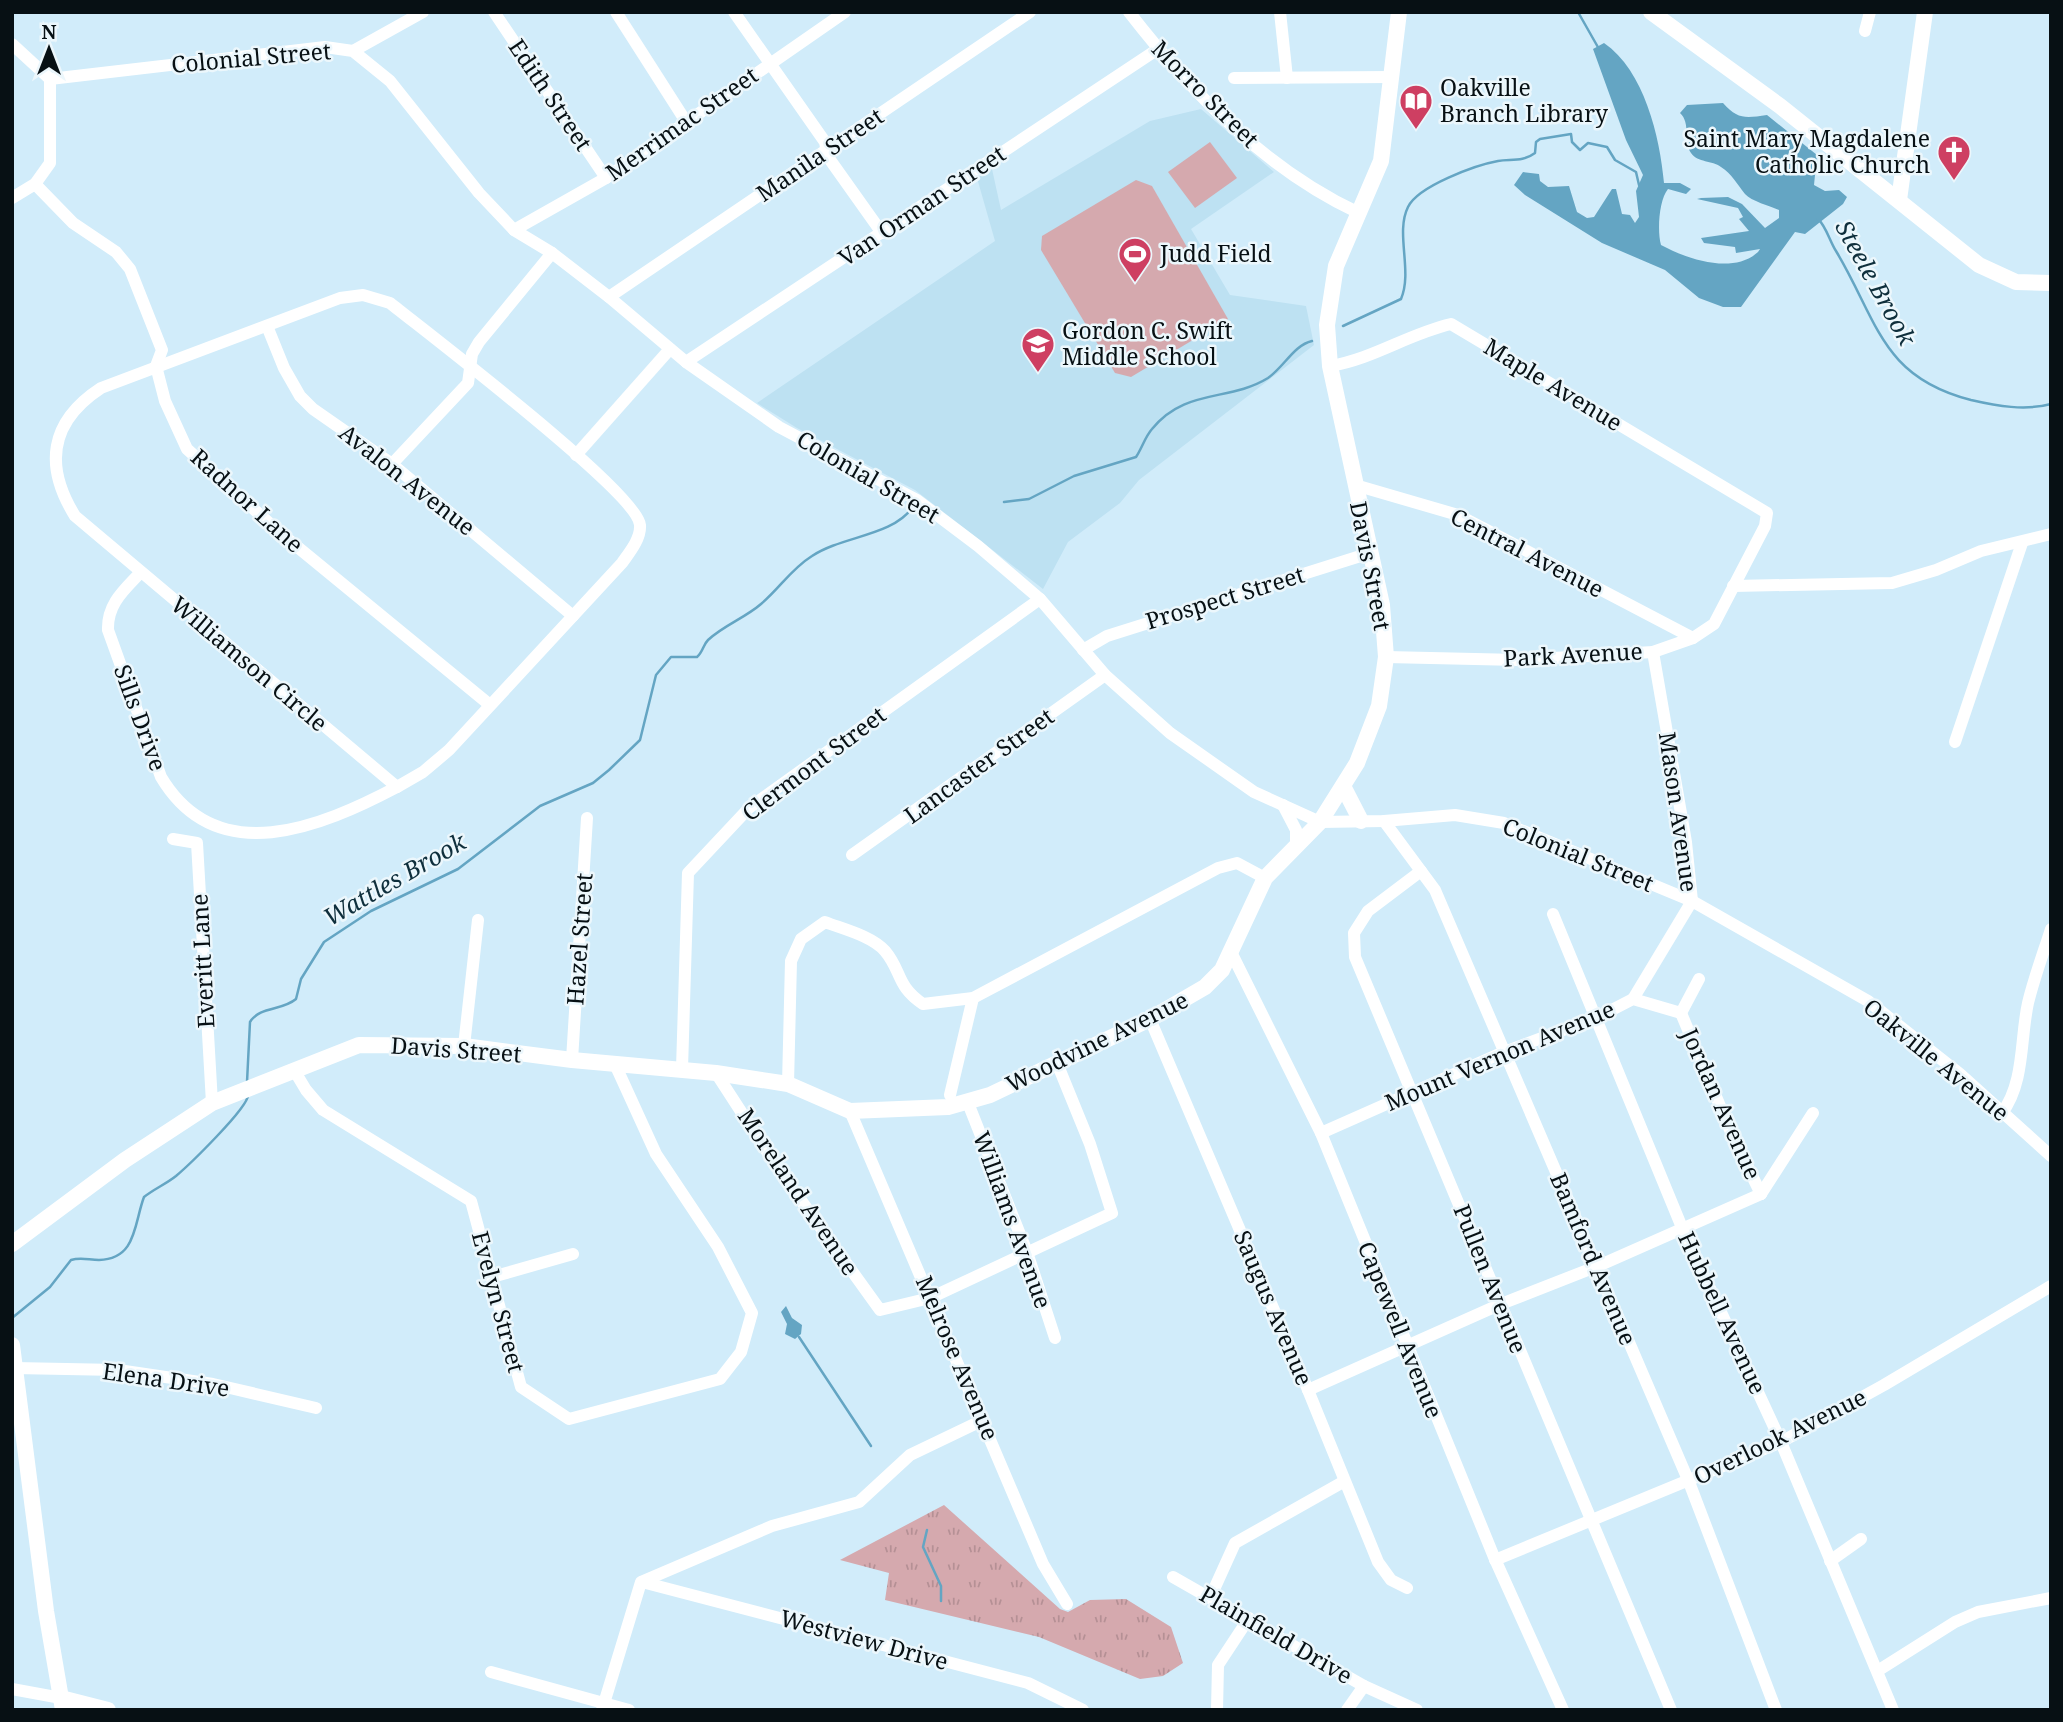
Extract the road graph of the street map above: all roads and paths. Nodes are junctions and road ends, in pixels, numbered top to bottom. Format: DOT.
graph roads {
  1 [pos="423,12"];
  2 [pos="494,12"];
  3 [pos="616,12"];
  4 [pos="734,12"];
  5 [pos="845,12"];
  6 [pos="1030,12"];
  7 [pos="1129,12"];
  8 [pos="1280,12"];
  9 [pos="1399,12"];
  10 [pos="1651,12"];
  11 [pos="1870,12"];
  12 [pos="1925,12"];
  13 [pos="1865,31"];
  14 [pos="12,44"];
  15 [pos="1158,50"];
  16 [pos="353,51"];
  17 [pos="770,63"];
  18 [pos="1392,77"];
  19 [pos="1234,78"];
  20 [pos="1287,78"];
  21 [pos="50,79"];
  22 [pos="685,120"];
  23 [pos="827,150"];
  24 [pos="606,178"];
  25 [pos="35,184"];
  26 [pos="12,198"];
  27 [pos="1899,200"];
  28 [pos="1359,213"];
  29 [pos="514,230"];
  30 [pos="881,233"];
  31 [pos="552,253"];
  32 [pos="2051,283"];
  33 [pos="609,297"];
  34 [pos="267,326"];
  35 [pos="670,349"];
  36 [pos="686,362"];
  37 [pos="156,366"];
  38 [pos="1330,366"];
  39 [pos="470,367"];
  40 [pos="576,455"];
  41 [pos="392,464"];
  42 [pos="1354,485"];
  43 [pos="1767,513"];
  44 [pos="2051,534"];
  45 [pos="2022,544"];
  46 [pos="1370,553"];
  47 [pos="140,573"];
  48 [pos="1732,586"];
  49 [pos="1040,600"];
  50 [pos="573,616"];
  51 [pos="1693,638"];
  52 [pos="1083,650"];
  53 [pos="1653,652"];
  54 [pos="1386,657"];
  55 [pos="1105,676"];
  56 [pos="490,705"];
  57 [pos="1955,742"];
  58 [pos="1343,786"];
  59 [pos="397,787"];
  60 [pos="1283,805"];
  61 [pos="587,818"];
  62 [pos="1360,821"];
  63 [pos="1384,821"];
  64 [pos="1320,822"];
  65 [pos="173,839"];
  66 [pos="1296,847"];
  67 [pos="852,855"];
  68 [pos="1421,871"];
  69 [pos="1265,878"];
  70 [pos="1692,901"];
  71 [pos="1553,914"];
  72 [pos="478,920"];
  73 [pos="2051,929"];
  74 [pos="1231,952"];
  75 [pos="1816,972"];
  76 [pos="1699,979"];
  77 [pos="973,998"];
  78 [pos="1633,999"];
  79 [pos="1681,1013"];
  80 [pos="1598,1017"];
  81 [pos="1150,1019"];
  82 [pos="464,1046"];
  83 [pos="1504,1052"];
  84 [pos="572,1060"];
  85 [pos="614,1062"];
  86 [pos="1057,1063"];
  87 [pos="682,1069"];
  88 [pos="294,1070"];
  89 [pos="716,1073"];
  90 [pos="788,1084"];
  91 [pos="1412,1091"];
  92 [pos="217,1101"];
  93 [pos="949,1101"];
  94 [pos="968,1103"];
  95 [pos="850,1111"];
  96 [pos="1813,1113"];
  97 [pos="2002,1113"];
  98 [pos="1321,1133"];
  99 [pos="2051,1156"];
  100 [pos="1762,1194"];
  101 [pos="1683,1230"];
  102 [pos="12,1244"];
  103 [pos="1027,1252"];
  104 [pos="573,1254"];
  105 [pos="1598,1266"];
  106 [pos="492,1278"];
  107 [pos="2051,1286"];
  108 [pos="930,1298"];
  109 [pos="1501,1304"];
  110 [pos="1055,1338"];
  111 [pos="12,1345"];
  112 [pos="1406,1346"];
  113 [pos="15,1368"];
  114 [pos="1308,1390"];
  115 [pos="316,1408"];
  116 [pos="984,1420"];
  117 [pos="1782,1442"];
  118 [pos="1343,1482"];
  119 [pos="1689,1482"];
  120 [pos="1591,1519"];
  121 [pos="1861,1539"];
  122 [pos="1495,1560"];
  123 [pos="1830,1561"];
  124 [pos="1173,1577"];
  125 [pos="641,1581"];
  126 [pos="1407,1588"];
  127 [pos="1211,1596"];
  128 [pos="2051,1598"];
  129 [pos="1067,1604"];
  130 [pos="1250,1618"];
  131 [pos="1879,1670"];
  132 [pos="491,1672"];
  133 [pos="1364,1686"];
  134 [pos="12,1689"];
  135 [pos="62,1704"];
  136 [pos="603,1706"];
  137 [pos="108,1710"];
  138 [pos="629,1710"];
  139 [pos="1083,1710"];
  140 [pos="1217,1710"];
  141 [pos="1347,1710"];
  142 [pos="1417,1710"];
  143 [pos="1563,1710"];
  144 [pos="1671,1710"];
  145 [pos="1776,1710"];
  146 [pos="1893,1710"];
  1 -- 16 [label="street"];
  2 -- 24 [label="street, Edith Street"];
  3 -- 22 [label="street"];
  4 -- 17 [label="street"];
  5 -- 17 [label="street, Merrimac Street"];
  6 -- 23 [label="street, Manila Street"];
  7 -- 15 [label="street, Morro Street"];
  8 -- 20 [label="street"];
  9 -- 18 [label="main road, Davis Street"];
  10 -- 27 [label="main road"];
  11 -- 13 [label="street"];
  12 -- 27 [label="main road"];
  14 -- 21 [label="street"];
  15 -- 28 [label="street, Morro Street"];
  15 -- 30 [label="street, Van Orman Street"];
  16 -- 21 [label="street, Colonial Street"];
  16 -- 29 [label="street, Colonial Street"];
  17 -- 22 [label="street, Merrimac Street"];
  17 -- 23 [label="street"];
  18 -- 20 [label="street"];
  18 -- 28 [label="main road, Davis Street"];
  19 -- 20 [label="street"];
  21 -- 25 [label="street"];
  22 -- 24 [label="street, Merrimac Street"];
  23 -- 30 [label="street"];
  23 -- 33 [label="street, Manila Street"];
  24 -- 29 [label="street, Merrimac Street"];
  25 -- 26 [label="street"];
  25 -- 37 [label="street, Radnor Lane"];
  27 -- 32 [label="main road"];
  28 -- 38 [label="main road, Davis Street"];
  29 -- 31 [label="street, Colonial Street"];
  30 -- 36 [label="street, Van Orman Street"];
  31 -- 33 [label="street, Colonial Street"];
  31 -- 39 [label="street"];
  33 -- 35 [label="street, Colonial Street"];
  34 -- 37 [label="street, Williamson Circle"];
  34 -- 39 [label="street, Williamson Circle"];
  34 -- 41 [label="street, Avalon Avenue"];
  35 -- 36 [label="street, Colonial Street"];
  35 -- 40 [label="street"];
  36 -- 49 [label="street, Colonial Street"];
  37 -- 47 [label="street, Williamson Circle"];
  37 -- 56 [label="street, Radnor Lane"];
  38 -- 42 [label="main road, Davis Street"];
  38 -- 43 [label="street, Maple Avenue"];
  39 -- 40 [label="street, Williamson Circle"];
  39 -- 41 [label="street"];
  40 -- 50 [label="street, Williamson Circle"];
  41 -- 50 [label="street, Avalon Avenue"];
  42 -- 46 [label="main road, Davis Street"];
  42 -- 51 [label="street, Central Avenue"];
  43 -- 48 [label="street, Park Avenue"];
  44 -- 45 [label="street"];
  45 -- 48 [label="street"];
  45 -- 57 [label="street"];
  46 -- 52 [label="street, Prospect Street"];
  46 -- 54 [label="main road, Davis Street"];
  47 -- 59 [label="street, Williamson Circle"];
  47 -- 59 [label="street, Sills Drive"];
  48 -- 51 [label="street, Park Avenue"];
  49 -- 52 [label="street, Colonial Street"];
  49 -- 87 [label="street, Clermont Street"];
  50 -- 56 [label="street, Williamson Circle"];
  51 -- 53 [label="street, Park Avenue"];
  52 -- 55 [label="street, Colonial Street"];
  53 -- 54 [label="street, Park Avenue"];
  53 -- 70 [label="street, Mason Avenue"];
  54 -- 58 [label="main road, Davis Street"];
  55 -- 60 [label="street, Colonial Street"];
  55 -- 67 [label="street, Lancaster Street"];
  56 -- 59 [label="street, Williamson Circle"];
  58 -- 62 [label="main road"];
  58 -- 64 [label="main road, Davis Street"];
  60 -- 64 [label="street, Colonial Street"];
  60 -- 66 [label="street"];
  61 -- 84 [label="street, Hazel Street"];
  62 -- 63 [label="street, Colonial Street"];
  62 -- 64 [label="street, Colonial Street"];
  63 -- 68 [label="street, Bamford Avenue"];
  63 -- 70 [label="street, Colonial Street"];
  64 -- 66 [label="main road, Davis Street"];
  65 -- 92 [label="street, Everitt Lane"];
  66 -- 69 [label="main road, Davis Street"];
  68 -- 83 [label="street, Bamford Avenue"];
  68 -- 91 [label="street, Pullen Avenue"];
  69 -- 74 [label="main road, Woodvine Avenue"];
  69 -- 77 [label="street"];
  70 -- 75 [label="street, Colonial Street"];
  70 -- 78 [label="street, Mason Avenue"];
  71 -- 80 [label="street, Hubbell Avenue"];
  72 -- 82 [label="street"];
  73 -- 97 [label="street"];
  74 -- 81 [label="main road, Woodvine Avenue"];
  74 -- 98 [label="street, Capewell Avenue"];
  75 -- 97 [label="street, Oakville Avenue"];
  76 -- 79 [label="street"];
  77 -- 90 [label="street"];
  77 -- 93 [label="street"];
  78 -- 79 [label="street, Mount Vernon Avenue"];
  78 -- 80 [label="street, Mount Vernon Avenue"];
  79 -- 100 [label="street, Jordan Avenue"];
  80 -- 83 [label="street, Mount Vernon Avenue"];
  80 -- 101 [label="street, Hubbell Avenue"];
  81 -- 86 [label="main road, Woodvine Avenue"];
  81 -- 114 [label="street, Saugus Avenue"];
  82 -- 84 [label="main road, Davis Street"];
  82 -- 88 [label="main road, Davis Street"];
  83 -- 91 [label="street, Mount Vernon Avenue"];
  83 -- 105 [label="street, Bamford Avenue"];
  84 -- 85 [label="main road, Davis Street"];
  85 -- 87 [label="main road, Davis Street"];
  85 -- 106 [label="street, Evelyn Street"];
  86 -- 94 [label="main road, Woodvine Avenue"];
  86 -- 103 [label="street"];
  87 -- 89 [label="main road, Davis Street"];
  88 -- 92 [label="main road, Davis Street"];
  88 -- 106 [label="street, Evelyn Street"];
  89 -- 90 [label="main road, Davis Street"];
  89 -- 108 [label="street, Moreland Avenue"];
  90 -- 95 [label="main road, Davis Street"];
  91 -- 98 [label="street, Mount Vernon Avenue"];
  91 -- 109 [label="street, Pullen Avenue"];
  92 -- 102 [label="main road, Davis Street"];
  93 -- 94 [label="main road, Woodvine Avenue"];
  93 -- 95 [label="main road, Davis Street"];
  94 -- 103 [label="street, Williams Avenue"];
  95 -- 108 [label="street, Melrose Avenue"];
  96 -- 100 [label="street"];
  97 -- 99 [label="street, Oakville Avenue"];
  98 -- 112 [label="street, Capewell Avenue"];
  100 -- 101 [label="street"];
  101 -- 105 [label="street"];
  101 -- 117 [label="street, Hubbell Avenue"];
  103 -- 108 [label="street"];
  103 -- 110 [label="street, Williams Avenue"];
  104 -- 106 [label="street"];
  105 -- 109 [label="street"];
  105 -- 119 [label="street, Bamford Avenue"];
  107 -- 117 [label="street, Overlook Avenue"];
  108 -- 116 [label="street, Melrose Avenue"];
  109 -- 112 [label="street"];
  109 -- 120 [label="street, Pullen Avenue"];
  111 -- 113 [label="main road"];
  112 -- 114 [label="street"];
  112 -- 122 [label="street, Capewell Avenue"];
  113 -- 115 [label="street, Elena Drive"];
  113 -- 135 [label="main road"];
  114 -- 118 [label="street, Saugus Avenue"];
  116 -- 125 [label="street"];
  116 -- 129 [label="street, Melrose Avenue"];
  117 -- 119 [label="street, Overlook Avenue"];
  117 -- 123 [label="street, Hubbell Avenue"];
  118 -- 126 [label="street, Saugus Avenue"];
  118 -- 127 [label="street"];
  119 -- 120 [label="street, Overlook Avenue"];
  119 -- 145 [label="street, Bamford Avenue"];
  120 -- 122 [label="street, Overlook Avenue"];
  120 -- 144 [label="street, Pullen Avenue"];
  121 -- 123 [label="street"];
  122 -- 143 [label="street, Capewell Avenue"];
  123 -- 131 [label="street, Hubbell Avenue"];
  124 -- 127 [label="street, Plainfield Drive"];
  125 -- 136 [label="street"];
  125 -- 139 [label="street, Westview Drive"];
  127 -- 130 [label="street, Plainfield Drive"];
  128 -- 131 [label="street"];
  130 -- 133 [label="street, Plainfield Drive"];
  130 -- 140 [label="street"];
  131 -- 146 [label="street, Hubbell Avenue"];
  132 -- 136 [label="street"];
  133 -- 141 [label="street"];
  133 -- 142 [label="street, Plainfield Drive"];
  134 -- 135 [label="street"];
  135 -- 137 [label="main road"];
  136 -- 138 [label="street"];
}
